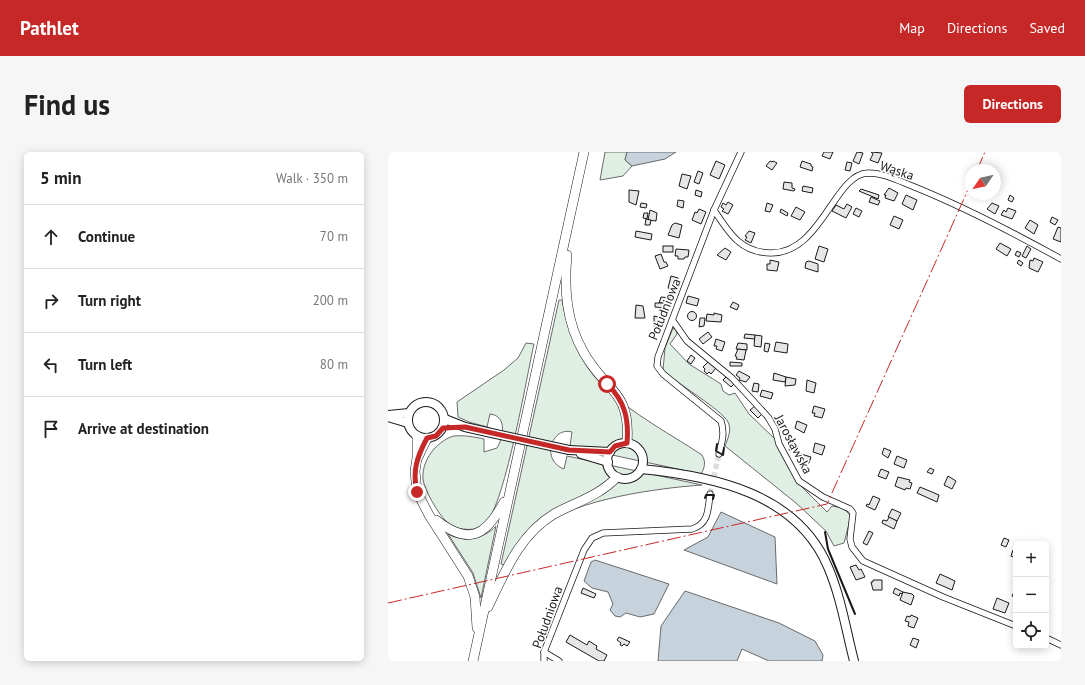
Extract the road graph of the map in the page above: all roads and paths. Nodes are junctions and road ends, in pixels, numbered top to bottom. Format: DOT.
graph roads {
  1 [pos="584,152"];
  2 [pos="741,152"];
  3 [pos="714,210"];
  4 [pos="569,222"];
  5 [pos="1061,259"];
  6 [pos="673,321"];
  7 [pos="409,413"];
  8 [pos="388,416"];
  9 [pos="445,419"];
  10 [pos="408,423"];
  11 [pos="465,427"];
  12 [pos="443,428"];
  13 [pos="416,436"];
  14 [pos="427,438"];
  15 [pos="627,443"];
  16 [pos="569,450"];
  17 [pos="610,452"];
  18 [pos="719,454"];
  19 [pos="417,458"];
  20 [pos="643,461"];
  21 [pos="608,462"];
  22 [pos="641,469"];
  23 [pos="668,472"];
  24 [pos="617,477"];
  25 [pos="510,493"];
  26 [pos="710,494"];
  27 [pos="429,515"];
  28 [pos="482,619"];
  29 [pos="1013,625"];
  30 [pos="1049,639"];
  31 [pos="477,642"];
  32 [pos="1061,645"];
  33 [pos="544,652"];
  34 [pos="473,661"];
  35 [pos="544,661"];
  36 [pos="559,661"];
  37 [pos="854,661"];
  1 -- 4 [label="main road"];
  2 -- 3 [label="street, Południowa"];
  3 -- 5 [label="street, Wąska"];
  3 -- 6 [label="street, Południowa"];
  4 -- 15 [label="main road"];
  4 -- 25 [label="main road"];
  6 -- 18 [label="street, Południowa"];
  6 -- 29 [label="street, Jarosławska"];
  7 -- 8 [label="main road"];
  7 -- 9 [label="main road"];
  7 -- 10 [label="main road"];
  8 -- 10 [label="main road"];
  9 -- 11 [label="main road"];
  9 -- 12 [label="main road"];
  10 -- 13 [label="main road"];
  11 -- 12 [label="main road"];
  11 -- 16 [label="main road, bridge"];
  12 -- 14 [label="main road"];
  13 -- 14 [label="main road"];
  13 -- 19 [label="main road"];
  14 -- 19 [label="main road"];
  15 -- 17 [label="main road"];
  15 -- 20 [label="main road"];
  16 -- 17 [label="main road"];
  16 -- 21 [label="main road"];
  17 -- 21 [label="main road"];
  19 -- 27 [label="main road"];
  20 -- 22 [label="main road"];
  20 -- 23 [label="main road"];
  21 -- 24 [label="main road"];
  22 -- 23 [label="main road"];
  22 -- 24 [label="main road"];
  23 -- 37 [label="main road"];
  24 -- 28 [label="main road"];
  25 -- 27 [label="main road"];
  25 -- 28 [label="main road"];
  26 -- 33 [label="street, Południowa"];
  27 -- 31 [label="main road"];
  28 -- 31 [label="main road"];
  30 -- 32 [label="street"];
  31 -- 34 [label="main road"];
  33 -- 35 [label="street, Południowa"];
  33 -- 36 [label="street"];
}
